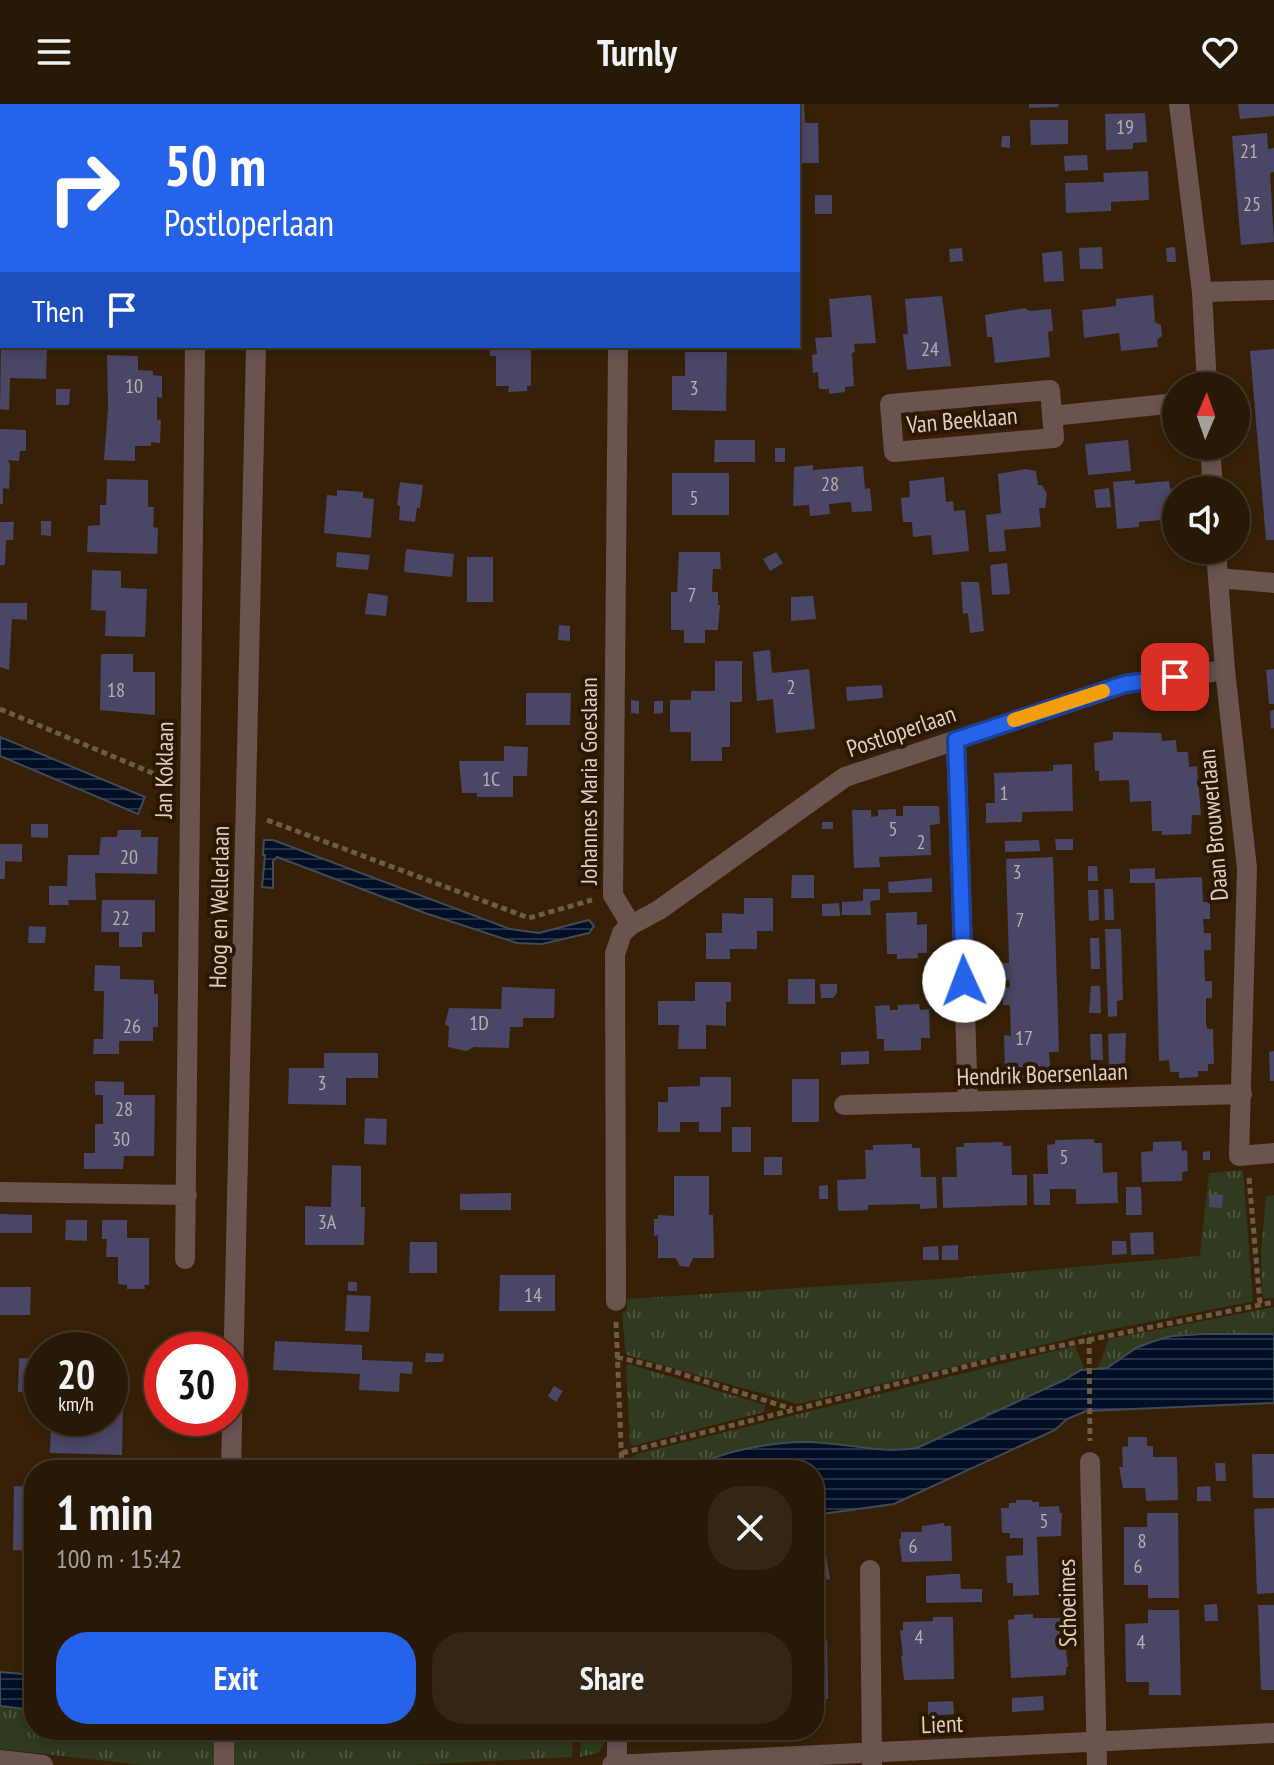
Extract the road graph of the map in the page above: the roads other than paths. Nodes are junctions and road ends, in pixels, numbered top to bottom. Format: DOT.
graph roads {
  1 [pos="1179,104"];
  2 [pos="1274,290"];
  3 [pos="1202,292"];
  4 [pos="195,348"];
  5 [pos="256,348"];
  6 [pos="618,348"];
  7 [pos="1206,372"];
  8 [pos="1162,404"];
  9 [pos="1052,416"];
  10 [pos="1217,564"];
  11 [pos="1218,578"];
  12 [pos="1274,583"];
  13 [pos="1225,670"];
  14 [pos="956,740"];
  15 [pos="631,925"];
  16 [pos="1242,1094"];
  17 [pos="968,1102"];
  18 [pos="844,1105"];
  19 [pos="1274,1153"];
  20 [pos="0,1192"];
  21 [pos="187,1195"];
  22 [pos="185,1259"];
  23 [pos="616,1301"];
  24 [pos="231,1460"];
  25 [pos="1090,1462"];
  26 [pos="870,1570"];
  27 [pos="1274,1733"];
  28 [pos="224,1740"];
  29 [pos="616,1740"];
  30 [pos="1096,1743"];
  31 [pos="872,1759"];
  32 [pos="0,1760"];
  33 [pos="43,1765"];
  34 [pos="224,1765"];
  35 [pos="615,1765"];
  36 [pos="1097,1765"];
  1 -- 3 [label="street"];
  2 -- 3 [label="street"];
  3 -- 7 [label="street"];
  4 -- 21 [label="street, Jan Koklaan"];
  5 -- 24 [label="street, Hoog en Wellerlaan"];
  6 -- 15 [label="street, Johannes Maria Goeslaan"];
  8 -- 9 [label="street, Van Beeklaan"];
  9 -- 9 [label="street, Van Beeklaan"];
  10 -- 11 [label="street"];
  11 -- 12 [label="street"];
  11 -- 13 [label="street, Daan Brouwerlaan"];
  13 -- 14 [label="street, Postloperlaan"];
  13 -- 16 [label="street, Daan Brouwerlaan"];
  14 -- 15 [label="street, Postloperlaan"];
  14 -- 17 [label="street"];
  15 -- 23 [label="street"];
  16 -- 17 [label="street, Hendrik Boersenlaan"];
  16 -- 19 [label="street, Daan Brouwerlaan"];
  17 -- 18 [label="street, Hendrik Boersenlaan"];
  20 -- 21 [label="street"];
  21 -- 22 [label="street, Jan Koklaan"];
  25 -- 30 [label="street, Schoeimes"];
  26 -- 31 [label="street"];
  27 -- 30 [label="street, Lient"];
  28 -- 34 [label="street"];
  29 -- 35 [label="street"];
  30 -- 31 [label="street, Lient"];
  30 -- 36 [label="street, Schoeimes"];
  31 -- 35 [label="street, Lient"];
  32 -- 33 [label="street"];
}
